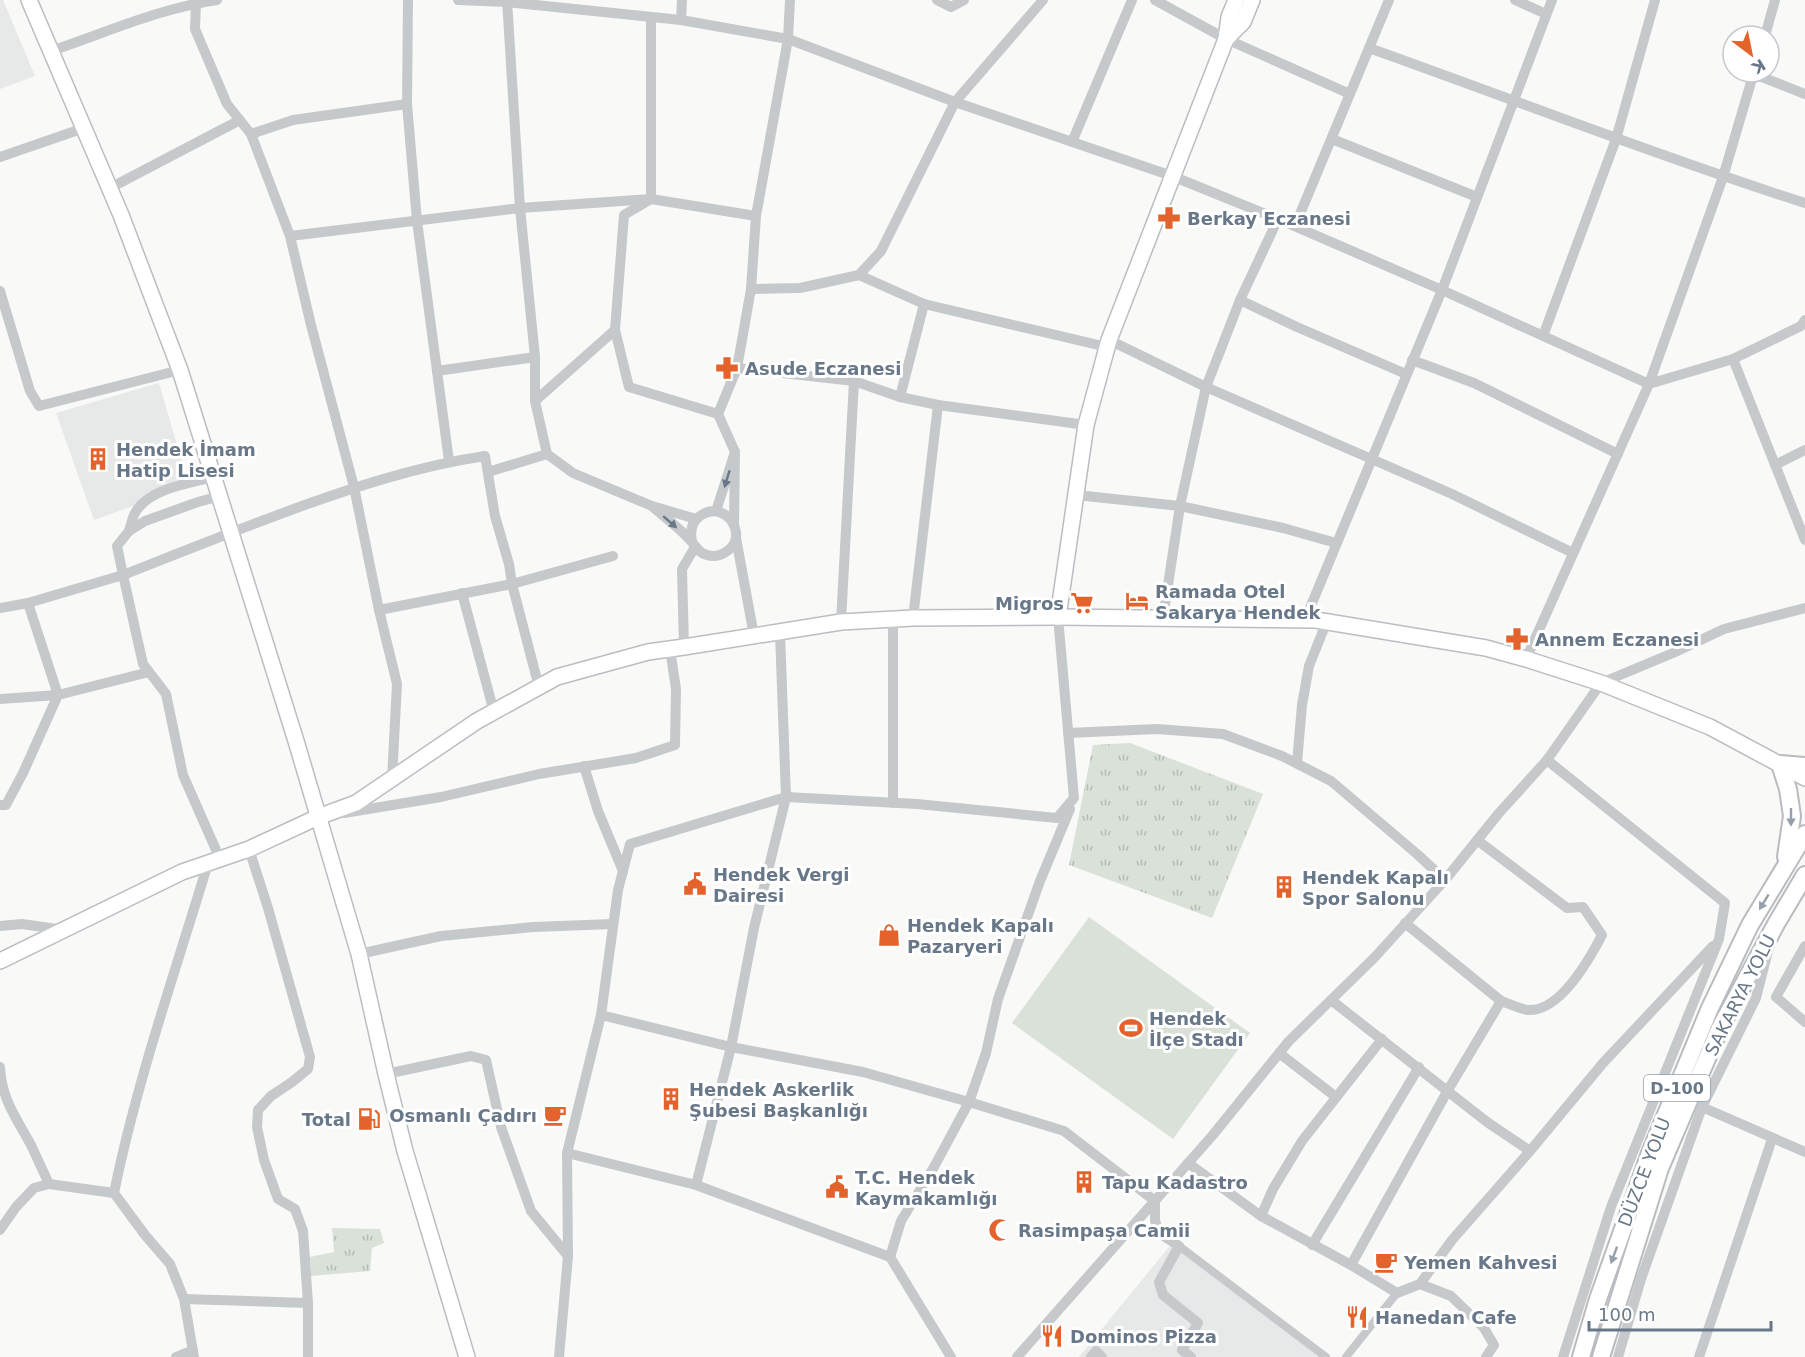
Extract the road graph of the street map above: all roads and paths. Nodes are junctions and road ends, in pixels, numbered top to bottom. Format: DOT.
graph roads {
  1 [pos="29,0"];
  2 [pos="217,0"];
  3 [pos="408,0"];
  4 [pos="458,0"];
  5 [pos="682,0"];
  6 [pos="790,0"];
  7 [pos="937,0"];
  8 [pos="964,0"];
  9 [pos="1043,0"];
  10 [pos="1132,0"];
  11 [pos="1155,0"];
  12 [pos="1236,0"];
  13 [pos="1252,0"];
  14 [pos="1389,0"];
  15 [pos="1515,0"];
  16 [pos="1552,0"];
  17 [pos="1655,0"];
  18 [pos="1775,0"];
  19 [pos="507,1"];
  20 [pos="196,3"];
  21 [pos="1546,15"];
  22 [pos="651,17"];
  23 [pos="681,20"];
  24 [pos="1768,24"];
  25 [pos="788,39"];
  26 [pos="1226,39"];
  27 [pos="1370,48"];
  28 [pos="51,51"];
  29 [pos="1751,84"];
  30 [pos="1781,84"];
  31 [pos="1350,94"];
  32 [pos="1805,94"];
  33 [pos="1514,100"];
  34 [pos="955,102"];
  35 [pos="406,104"];
  36 [pos="240,120"];
  37 [pos="84,128"];
  38 [pos="251,134"];
  39 [pos="1332,139"];
  40 [pos="1616,139"];
  41 [pos="1072,142"];
  42 [pos="0,158"];
  43 [pos="1172,176"];
  44 [pos="1723,177"];
  45 [pos="110,189"];
  46 [pos="1477,198"];
  47 [pos="651,199"];
  48 [pos="1805,203"];
  49 [pos="520,208"];
  50 [pos="756,216"];
  51 [pos="1278,219"];
  52 [pos="417,221"];
  53 [pos="1295,226"];
  54 [pos="290,236"];
  55 [pos="860,275"];
  56 [pos="752,289"];
  57 [pos="1442,290"];
  58 [pos="0,291"];
  59 [pos="1240,300"];
  60 [pos="924,304"];
  61 [pos="1804,323"];
  62 [pos="615,330"];
  63 [pos="1543,336"];
  64 [pos="1108,344"];
  65 [pos="535,357"];
  66 [pos="1733,359"];
  67 [pos="1412,360"];
  68 [pos="737,369"];
  69 [pos="180,370"];
  70 [pos="437,371"];
  71 [pos="1406,374"];
  72 [pos="854,381"];
  73 [pos="1649,384"];
  74 [pos="1206,387"];
  75 [pos="900,397"];
  76 [pos="535,401"];
  77 [pos="938,405"];
  78 [pos="718,414"];
  79 [pos="1086,425"];
  80 [pos="1805,450"];
  81 [pos="735,452"];
  82 [pos="548,454"];
  83 [pos="1618,454"];
  84 [pos="1370,459"];
  85 [pos="449,461"];
  86 [pos="1775,465"];
  87 [pos="488,472"];
  88 [pos="214,477"];
  89 [pos="354,487"];
  90 [pos="1076,495"];
  91 [pos="220,496"];
  92 [pos="652,506"];
  93 [pos="1180,506"];
  94 [pos="716,511"];
  95 [pos="696,519"];
  96 [pos="734,524"];
  97 [pos="129,531"];
  98 [pos="231,532"];
  99 [pos="736,538"];
  100 [pos="1805,540"];
  101 [pos="1336,543"];
  102 [pos="693,544"];
  103 [pos="1573,554"];
  104 [pos="613,556"];
  105 [pos="123,574"];
  106 [pos="512,584"];
  107 [pos="462,593"];
  108 [pos="28,603"];
  109 [pos="0,608"];
  110 [pos="1805,608"];
  111 [pos="379,610"];
  112 [pos="1058,617"];
  113 [pos="913,618"];
  114 [pos="1163,618"];
  115 [pos="893,619"];
  116 [pos="1305,620"];
  117 [pos="1327,621"];
  118 [pos="841,622"];
  119 [pos="780,633"];
  120 [pos="754,636"];
  121 [pos="677,648"];
  122 [pos="1526,659"];
  123 [pos="149,672"];
  124 [pos="1601,683"];
  125 [pos="538,687"];
  126 [pos="58,695"];
  127 [pos="0,699"];
  128 [pos="494,712"];
  129 [pos="1068,733"];
  130 [pos="1547,760"];
  131 [pos="1297,763"];
  132 [pos="1780,764"];
  133 [pos="584,766"];
  134 [pos="1805,766"];
  135 [pos="1805,778"];
  136 [pos="392,779"];
  137 [pos="786,797"];
  138 [pos="1074,798"];
  139 [pos="893,803"];
  140 [pos="0,805"];
  141 [pos="318,817"];
  142 [pos="1805,834"];
  143 [pos="1477,840"];
  144 [pos="249,849"];
  145 [pos="214,861"];
  146 [pos="1783,870"];
  147 [pos="623,871"];
  148 [pos="1805,875"];
  149 [pos="1445,880"];
  150 [pos="613,924"];
  151 [pos="1406,924"];
  152 [pos="1776,924"];
  153 [pos="0,926"];
  154 [pos="64,930"];
  155 [pos="1719,939"];
  156 [pos="1805,946"];
  157 [pos="359,954"];
  158 [pos="0,961"];
  159 [pos="1331,1000"];
  160 [pos="1501,1001"];
  161 [pos="602,1015"];
  162 [pos="1805,1022"];
  163 [pos="1382,1039"];
  164 [pos="731,1047"];
  165 [pos="1279,1053"];
  166 [pos="0,1067"];
  167 [pos="1419,1068"];
  168 [pos="386,1074"];
  169 [pos="1448,1090"];
  170 [pos="1336,1097"];
  171 [pos="969,1102"];
  172 [pos="1702,1107"];
  173 [pos="1772,1139"];
  174 [pos="1530,1151"];
  175 [pos="1805,1152"];
  176 [pos="567,1153"];
  177 [pos="1188,1163"];
  178 [pos="49,1184"];
  179 [pos="696,1185"];
  180 [pos="114,1193"];
  181 [pos="1155,1201"];
  182 [pos="1261,1216"];
  183 [pos="0,1230"];
  184 [pos="1312,1245"];
  185 [pos="1179,1246"];
  186 [pos="568,1256"];
  187 [pos="890,1257"];
  188 [pos="1351,1265"];
  189 [pos="1420,1284"];
  190 [pos="1397,1293"];
  191 [pos="184,1299"];
  192 [pos="308,1303"];
  193 [pos="193,1354"];
  194 [pos="176,1357"];
  195 [pos="308,1357"];
  196 [pos="467,1357"];
  197 [pos="559,1357"];
  198 [pos="951,1357"];
  199 [pos="1017,1357"];
  200 [pos="1091,1357"];
  201 [pos="1102,1357"];
  202 [pos="1191,1357"];
  203 [pos="1326,1357"];
  204 [pos="1346,1357"];
  205 [pos="1486,1357"];
  206 [pos="1563,1357"];
  207 [pos="1581,1357"];
  208 [pos="1601,1357"];
  209 [pos="1618,1357"];
  210 [pos="1699,1357"];
  1 -- 28 [label="main road"];
  2 -- 20 [label="street"];
  3 -- 35 [label="street"];
  4 -- 19 [label="street"];
  5 -- 23 [label="street"];
  6 -- 25 [label="street"];
  7 -- 8 [label="street"];
  9 -- 34 [label="street"];
  10 -- 41 [label="street"];
  11 -- 26 [label="street"];
  12 -- 26 [label="main road"];
  13 -- 26 [label="main road"];
  14 -- 27 [label="street"];
  15 -- 21 [label="street"];
  16 -- 21 [label="street"];
  17 -- 40 [label="street"];
  18 -- 24 [label="street"];
  19 -- 22 [label="street"];
  19 -- 49 [label="street"];
  20 -- 28 [label="street"];
  20 -- 36 [label="street"];
  21 -- 33 [label="street"];
  22 -- 23 [label="street"];
  22 -- 47 [label="street"];
  23 -- 25 [label="street"];
  25 -- 34 [label="street"];
  25 -- 50 [label="street"];
  26 -- 31 [label="street"];
  26 -- 43 [label="main road"];
  27 -- 31 [label="street"];
  27 -- 33 [label="street"];
  28 -- 37 [label="main road"];
  29 -- 44 [label="street"];
  30 -- 32 [label="street"];
  31 -- 39 [label="street"];
  33 -- 40 [label="street"];
  33 -- 46 [label="street"];
  34 -- 41 [label="street"];
  34 -- 55 [label="street"];
  35 -- 38 [label="street"];
  35 -- 52 [label="street"];
  36 -- 38 [label="street"];
  36 -- 45 [label="street"];
  37 -- 42 [label="street"];
  37 -- 45 [label="main road"];
  38 -- 54 [label="street"];
  39 -- 46 [label="street"];
  39 -- 53 [label="street"];
  40 -- 44 [label="street"];
  40 -- 63 [label="street"];
  41 -- 43 [label="street"];
  43 -- 51 [label="street"];
  43 -- 64 [label="main road"];
  44 -- 48 [label="street"];
  44 -- 73 [label="street"];
  45 -- 69 [label="main road"];
  46 -- 57 [label="street"];
  47 -- 49 [label="street"];
  47 -- 50 [label="street"];
  47 -- 62 [label="street"];
  49 -- 52 [label="street"];
  49 -- 65 [label="street"];
  50 -- 56 [label="street"];
  51 -- 53 [label="street"];
  51 -- 59 [label="street"];
  52 -- 54 [label="street"];
  52 -- 70 [label="street"];
  53 -- 57 [label="street"];
  54 -- 89 [label="street"];
  55 -- 56 [label="street"];
  55 -- 60 [label="street"];
  56 -- 68 [label="street"];
  57 -- 63 [label="street"];
  57 -- 67 [label="street"];
  58 -- 69 [label="street"];
  59 -- 71 [label="street"];
  59 -- 74 [label="street"];
  60 -- 64 [label="street"];
  60 -- 75 [label="street"];
  61 -- 66 [label="street"];
  62 -- 76 [label="street"];
  62 -- 78 [label="street"];
  63 -- 73 [label="street"];
  64 -- 74 [label="street"];
  64 -- 79 [label="main road"];
  65 -- 70 [label="street"];
  65 -- 76 [label="street"];
  66 -- 73 [label="street"];
  66 -- 86 [label="street"];
  67 -- 71 [label="street"];
  67 -- 83 [label="street"];
  68 -- 72 [label="street"];
  68 -- 78 [label="street"];
  69 -- 88 [label="main road"];
  70 -- 85 [label="street"];
  71 -- 84 [label="street"];
  72 -- 75 [label="street"];
  72 -- 118 [label="street"];
  73 -- 83 [label="street"];
  74 -- 84 [label="street"];
  74 -- 93 [label="street"];
  75 -- 77 [label="street"];
  76 -- 82 [label="street"];
  77 -- 79 [label="street"];
  77 -- 113 [label="street"];
  78 -- 81 [label="street"];
  79 -- 90 [label="main road"];
  80 -- 86 [label="street"];
  81 -- 94 [label="street, one-way"];
  81 -- 96 [label="street"];
  82 -- 87 [label="street"];
  82 -- 92 [label="street"];
  83 -- 103 [label="street"];
  84 -- 101 [label="street"];
  84 -- 103 [label="street"];
  85 -- 87 [label="street"];
  85 -- 89 [label="street"];
  86 -- 100 [label="street"];
  87 -- 106 [label="street"];
  88 -- 91 [label="main road"];
  88 -- 97 [label="street"];
  89 -- 98 [label="street"];
  89 -- 111 [label="street"];
  90 -- 93 [label="street"];
  90 -- 112 [label="main road"];
  91 -- 97 [label="street"];
  91 -- 98 [label="main road"];
  92 -- 95 [label="street"];
  92 -- 102 [label="street, one-way"];
  93 -- 101 [label="street"];
  93 -- 114 [label="street"];
  94 -- 95 [label="street"];
  94 -- 96 [label="street"];
  95 -- 102 [label="street"];
  96 -- 99 [label="street"];
  97 -- 105 [label="street"];
  98 -- 105 [label="street"];
  98 -- 141 [label="main road"];
  99 -- 102 [label="street"];
  99 -- 120 [label="street"];
  101 -- 116 [label="street"];
  102 -- 121 [label="street"];
  103 -- 122 [label="street"];
  104 -- 106 [label="street"];
  105 -- 108 [label="street"];
  105 -- 123 [label="street"];
  106 -- 107 [label="street"];
  106 -- 125 [label="street"];
  107 -- 111 [label="street"];
  107 -- 128 [label="street"];
  108 -- 109 [label="street"];
  108 -- 126 [label="street"];
  110 -- 124 [label="street"];
  111 -- 136 [label="street"];
  112 -- 113 [label="main road"];
  112 -- 114 [label="main road"];
  112 -- 129 [label="street"];
  113 -- 115 [label="main road"];
  114 -- 116 [label="main road"];
  115 -- 118 [label="main road"];
  115 -- 139 [label="street"];
  116 -- 117 [label="main road"];
  117 -- 122 [label="main road"];
  117 -- 131 [label="street"];
  118 -- 119 [label="main road"];
  119 -- 120 [label="main road"];
  119 -- 137 [label="street"];
  120 -- 121 [label="main road"];
  121 -- 125 [label="main road"];
  121 -- 133 [label="street"];
  122 -- 124 [label="main road"];
  123 -- 126 [label="street"];
  123 -- 145 [label="street"];
  124 -- 130 [label="street"];
  124 -- 132 [label="main road"];
  125 -- 128 [label="main road"];
  126 -- 127 [label="street"];
  126 -- 140 [label="street"];
  128 -- 136 [label="main road"];
  129 -- 131 [label="street"];
  129 -- 138 [label="street"];
  130 -- 143 [label="street"];
  130 -- 155 [label="street"];
  131 -- 149 [label="street"];
  132 -- 134 [label="highway"];
  132 -- 135 [label="main road"];
  132 -- 146 [label="highway, one-way"];
  133 -- 141 [label="street"];
  133 -- 147 [label="street"];
  136 -- 141 [label="main road"];
  137 -- 139 [label="street"];
  137 -- 147 [label="street"];
  137 -- 164 [label="street"];
  138 -- 139 [label="street"];
  138 -- 171 [label="street"];
  141 -- 144 [label="main road"];
  141 -- 157 [label="main road"];
  142 -- 146 [label="highway, DÜZCE YOLU / D-100"];
  143 -- 149 [label="street"];
  143 -- 160 [label="street"];
  144 -- 145 [label="main road"];
  144 -- 192 [label="street"];
  145 -- 154 [label="main road"];
  145 -- 180 [label="street"];
  146 -- 207 [label="highway, DÜZCE YOLU / D-100, one-way"];
  147 -- 150 [label="street"];
  148 -- 152 [label="highway, SAKARYA YOLU / D-100"];
  149 -- 151 [label="street"];
  150 -- 157 [label="street"];
  150 -- 161 [label="street"];
  151 -- 159 [label="street"];
  151 -- 160 [label="street"];
  152 -- 172 [label="street"];
  152 -- 208 [label="highway, SAKARYA YOLU / D-100"];
  153 -- 154 [label="street"];
  154 -- 158 [label="main road"];
  155 -- 174 [label="street"];
  155 -- 206 [label="street"];
  156 -- 162 [label="street"];
  157 -- 168 [label="main road"];
  159 -- 163 [label="street"];
  159 -- 165 [label="street"];
  160 -- 169 [label="street"];
  161 -- 164 [label="street"];
  161 -- 176 [label="street"];
  163 -- 167 [label="street"];
  163 -- 170 [label="street"];
  164 -- 171 [label="street"];
  164 -- 179 [label="street"];
  165 -- 170 [label="street"];
  165 -- 177 [label="street"];
  166 -- 178 [label="street"];
  167 -- 169 [label="street"];
  167 -- 184 [label="street"];
  168 -- 186 [label="street"];
  168 -- 196 [label="main road"];
  169 -- 174 [label="street"];
  169 -- 188 [label="street"];
  170 -- 182 [label="street"];
  171 -- 181 [label="street"];
  171 -- 187 [label="street"];
  172 -- 173 [label="street"];
  172 -- 209 [label="street"];
  173 -- 175 [label="street"];
  173 -- 210 [label="street"];
  174 -- 189 [label="street"];
  176 -- 179 [label="street"];
  176 -- 186 [label="street"];
  177 -- 181 [label="street"];
  177 -- 182 [label="street"];
  178 -- 180 [label="street"];
  178 -- 183 [label="street"];
  179 -- 187 [label="street"];
  180 -- 191 [label="street"];
  181 -- 185 [label="street"];
  181 -- 199 [label="street"];
  182 -- 184 [label="street"];
  184 -- 188 [label="street"];
  185 -- 202 [label="street"];
  185 -- 203 [label="street"];
  186 -- 197 [label="street"];
  187 -- 198 [label="street"];
  188 -- 190 [label="street"];
  189 -- 190 [label="street"];
  189 -- 205 [label="street"];
  190 -- 204 [label="street"];
  191 -- 192 [label="street"];
  191 -- 193 [label="street"];
  192 -- 195 [label="street"];
  193 -- 194 [label="street"];
  200 -- 201 [label="street"];
}
